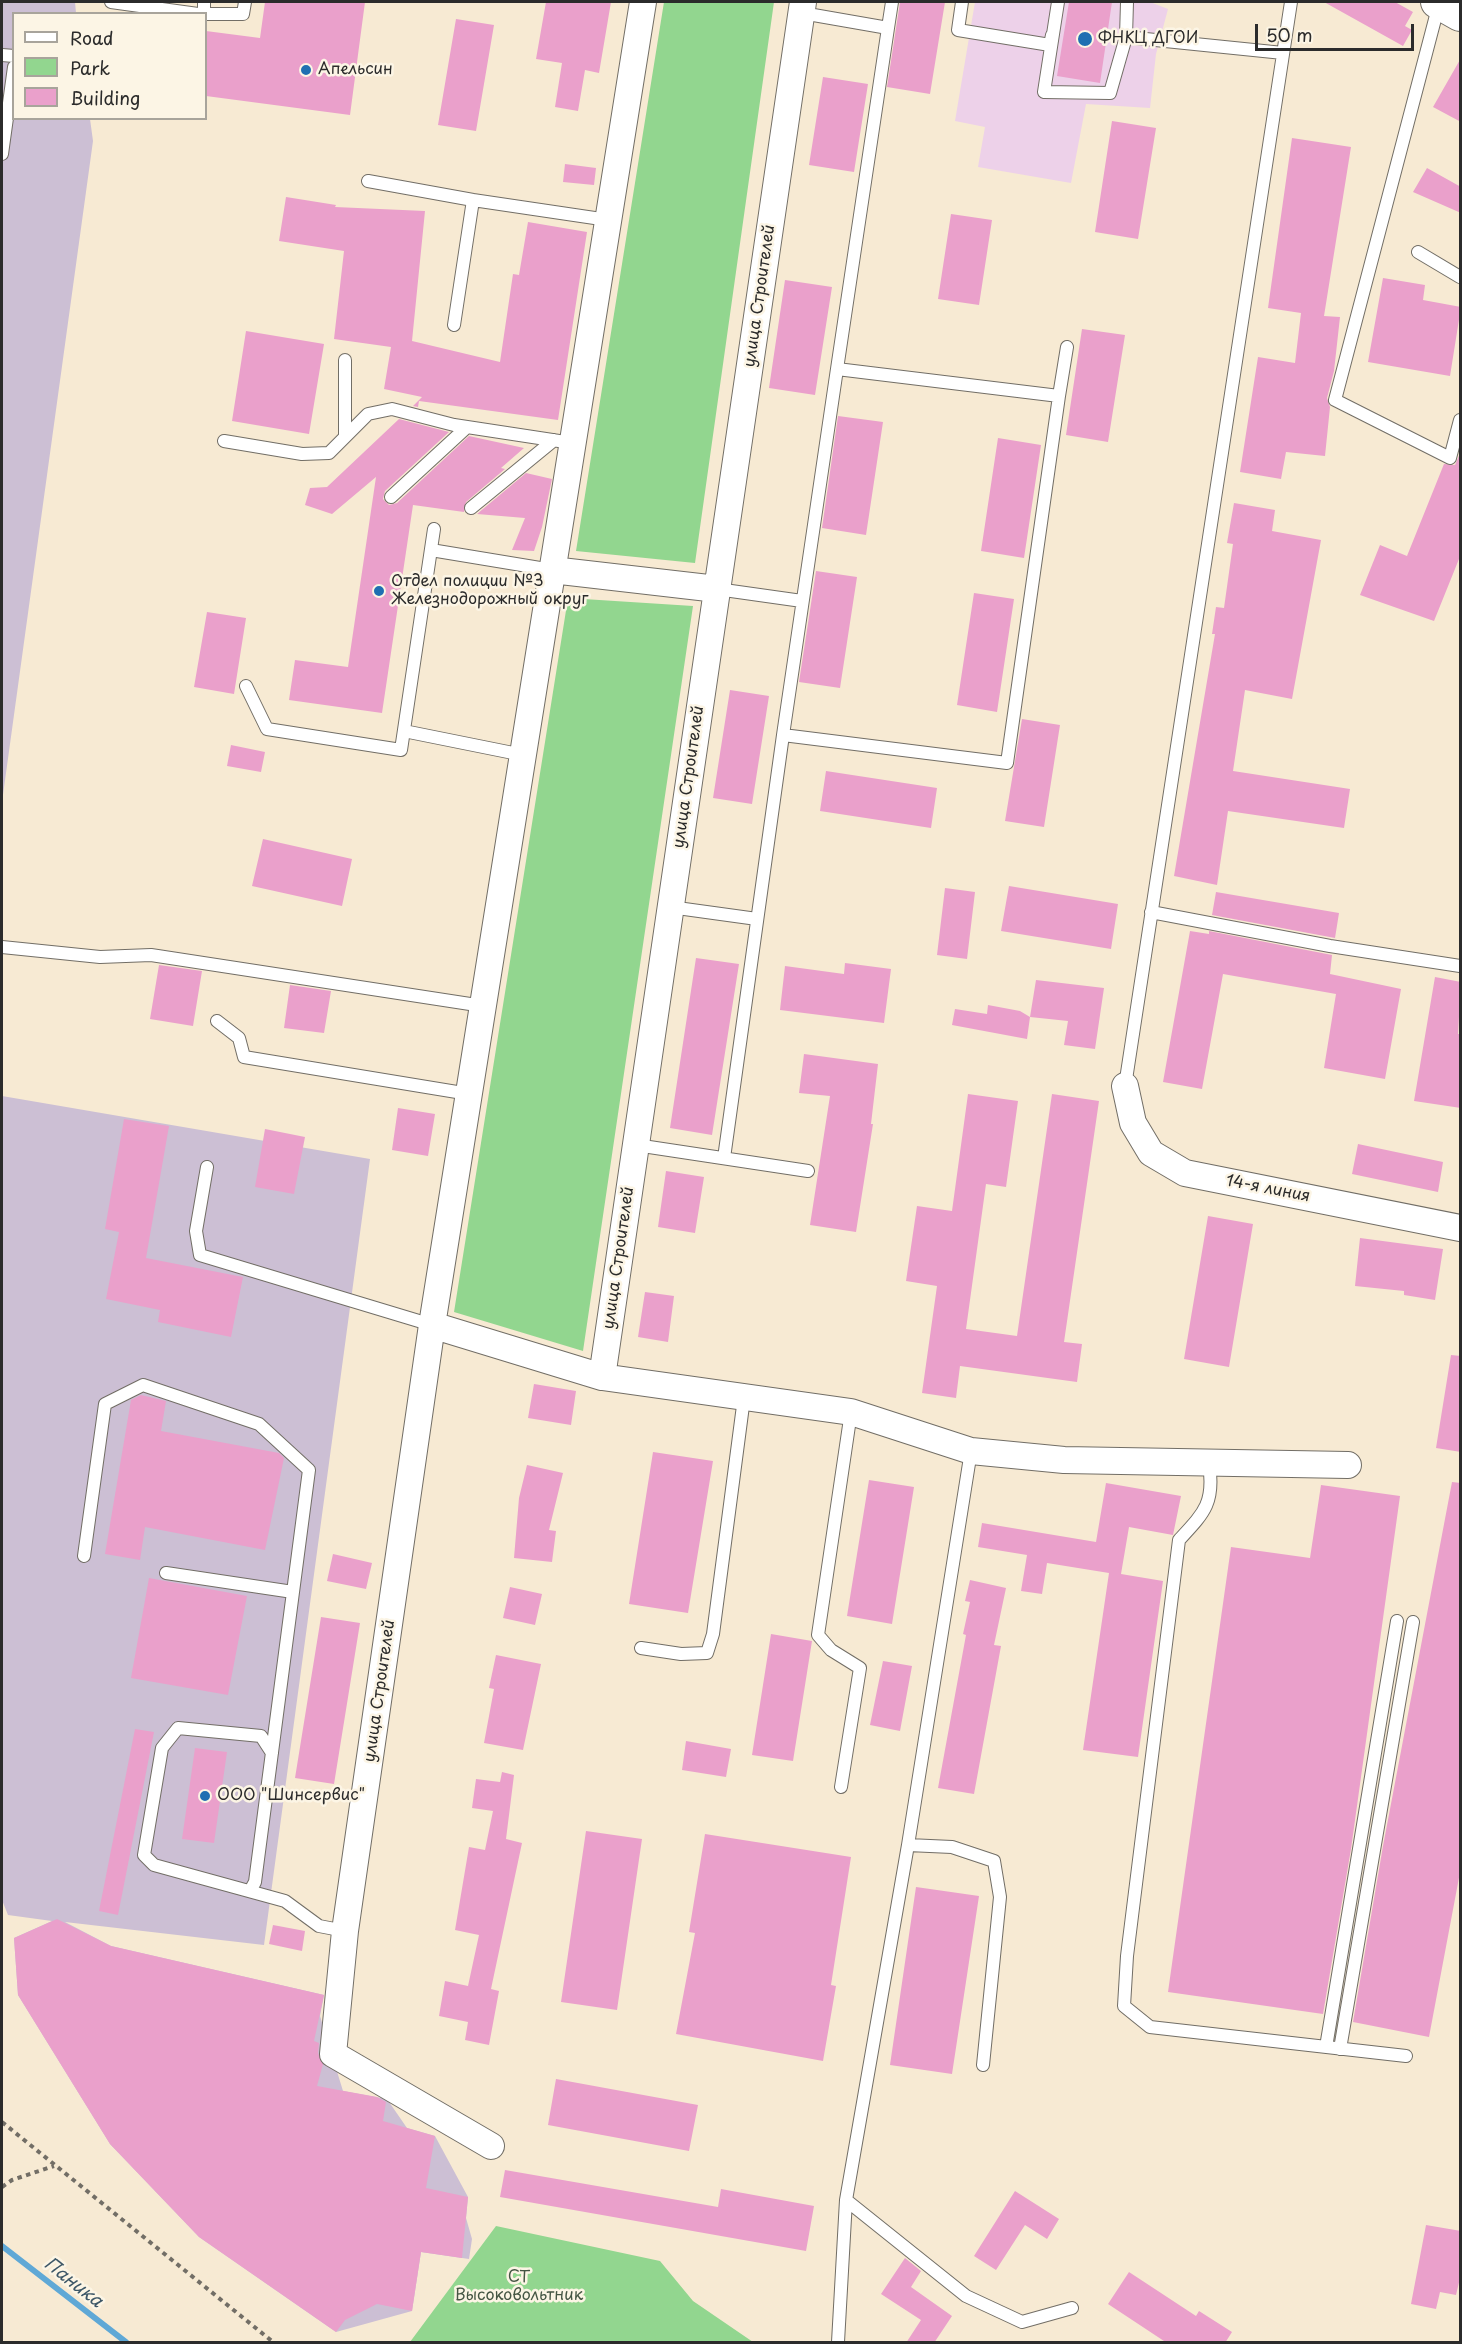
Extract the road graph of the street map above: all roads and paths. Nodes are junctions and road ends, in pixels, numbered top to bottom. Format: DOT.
graph roads {
  1 [pos="111,2"];
  2 [pos="245,2"];
  3 [pos="643,2"];
  4 [pos="892,2"];
  5 [pos="962,2"];
  6 [pos="1058,2"];
  7 [pos="1127,2"];
  8 [pos="1287,4"];
  9 [pos="802,7"];
  10 [pos="1446,7"];
  11 [pos="184,12"];
  12 [pos="207,14"];
  13 [pos="888,28"];
  14 [pos="1126,37"];
  15 [pos="1283,53"];
  16 [pos="12,82"];
  17 [pos="2,154"];
  18 [pos="368,181"];
  19 [pos="473,200"];
  20 [pos="608,220"];
  21 [pos="1418,252"];
  22 [pos="1461,277"];
  23 [pos="454,325"];
  24 [pos="1067,347"];
  25 [pos="345,360"];
  26 [pos="837,369"];
  27 [pos="1059,396"];
  28 [pos="1461,420"];
  29 [pos="467,427"];
  30 [pos="345,437"];
  31 [pos="225,441"];
  32 [pos="563,441"];
  33 [pos="391,497"];
  34 [pos="471,508"];
  35 [pos="434,529"];
  36 [pos="431,550"];
  37 [pos="552,570"];
  38 [pos="717,589"];
  39 [pos="802,601"];
  40 [pos="246,686"];
  41 [pos="404,731"];
  42 [pos="783,735"];
  43 [pos="523,754"];
  44 [pos="670,907"];
  45 [pos="1151,912"];
  46 [pos="757,919"];
  47 [pos="2,947"];
  48 [pos="1461,966"];
  49 [pos="483,1006"];
  50 [pos="217,1021"];
  51 [pos="1125,1086"];
  52 [pos="469,1094"];
  53 [pos="636,1145"];
  54 [pos="724,1158"];
  55 [pos="207,1167"];
  56 [pos="808,1172"];
  57 [pos="1461,1228"];
  58 [pos="432,1325"];
  59 [pos="602,1377"];
  60 [pos="744,1398"];
  61 [pos="851,1412"];
  62 [pos="971,1451"];
  63 [pos="1209,1464"];
  64 [pos="1348,1465"];
  65 [pos="84,1556"];
  66 [pos="166,1573"];
  67 [pos="293,1592"];
  68 [pos="1397,1621"];
  69 [pos="1413,1622"];
  70 [pos="641,1648"];
  71 [pos="272,1753"];
  72 [pos="841,1787"];
  73 [pos="908,1845"];
  74 [pos="250,1891"];
  75 [pos="345,1931"];
  76 [pos="1326,2047"];
  77 [pos="1340,2049"];
  78 [pos="1406,2056"];
  79 [pos="983,2065"];
  80 [pos="2,2122"];
  81 [pos="491,2146"];
  82 [pos="54,2166"];
  83 [pos="2,2187"];
  84 [pos="846,2200"];
  85 [pos="1072,2308"];
  86 [pos="273,2343"];
  87 [pos="838,2343"];
  1 -- 11 [label="lane"];
  2 -- 12 [label="lane"];
  3 -- 20 [label="street"];
  4 -- 13 [label="lane"];
  5 -- 6 [label="lane"];
  6 -- 14 [label="lane"];
  7 -- 14 [label="lane"];
  8 -- 15 [label="lane"];
  9 -- 13 [label="lane"];
  9 -- 38 [label="street, улица Строителей"];
  10 -- 28 [label="lane"];
  13 -- 26 [label="lane"];
  14 -- 15 [label="lane"];
  15 -- 45 [label="lane"];
  16 -- 17 [label="lane"];
  18 -- 19 [label="lane"];
  19 -- 20 [label="lane"];
  19 -- 23 [label="lane"];
  20 -- 32 [label="street"];
  21 -- 22 [label="lane"];
  24 -- 27 [label="lane"];
  25 -- 30 [label="lane"];
  26 -- 27 [label="lane"];
  26 -- 39 [label="lane"];
  27 -- 42 [label="lane"];
  29 -- 30 [label="lane"];
  29 -- 32 [label="lane"];
  29 -- 33 [label="lane"];
  30 -- 31 [label="lane"];
  32 -- 34 [label="lane"];
  32 -- 37 [label="street"];
  35 -- 36 [label="lane"];
  36 -- 37 [label="lane"];
  36 -- 41 [label="lane"];
  37 -- 38 [label="street"];
  37 -- 43 [label="street, улица Строителей"];
  38 -- 39 [label="lane"];
  38 -- 44 [label="street, улица Строителей"];
  39 -- 42 [label="lane"];
  40 -- 41 [label="lane"];
  41 -- 43 [label="lane"];
  42 -- 46 [label="lane"];
  43 -- 49 [label="street, улица Строителей"];
  44 -- 46 [label="lane"];
  44 -- 53 [label="street, улица Строителей"];
  45 -- 48 [label="lane"];
  45 -- 51 [label="lane"];
  46 -- 54 [label="lane"];
  47 -- 49 [label="lane"];
  49 -- 52 [label="street, улица Строителей"];
  50 -- 52 [label="lane"];
  51 -- 57 [label="street, 14-я линия"];
  52 -- 58 [label="street, улица Строителей"];
  53 -- 54 [label="lane"];
  53 -- 59 [label="street, улица Строителей"];
  54 -- 56 [label="lane"];
  55 -- 58 [label="lane"];
  58 -- 59 [label="street"];
  58 -- 75 [label="street, улица Строителей"];
  59 -- 60 [label="street"];
  60 -- 61 [label="street"];
  60 -- 70 [label="lane"];
  61 -- 62 [label="street"];
  61 -- 72 [label="lane"];
  62 -- 63 [label="street"];
  62 -- 73 [label="lane"];
  63 -- 64 [label="street"];
  63 -- 76 [label="lane"];
  65 -- 67 [label="lane"];
  66 -- 67 [label="lane"];
  67 -- 71 [label="lane"];
  68 -- 76 [label="lane"];
  69 -- 77 [label="lane"];
  71 -- 74 [label="lane"];
  71 -- 74 [label="lane"];
  73 -- 79 [label="lane"];
  73 -- 84 [label="lane"];
  74 -- 75 [label="lane"];
  75 -- 81 [label="street, улица Строителей"];
  76 -- 77 [label="lane"];
  77 -- 78 [label="lane"];
  80 -- 82 [label="path"];
  82 -- 83 [label="path"];
  82 -- 86 [label="path"];
  84 -- 85 [label="lane"];
  84 -- 87 [label="lane"];
}
